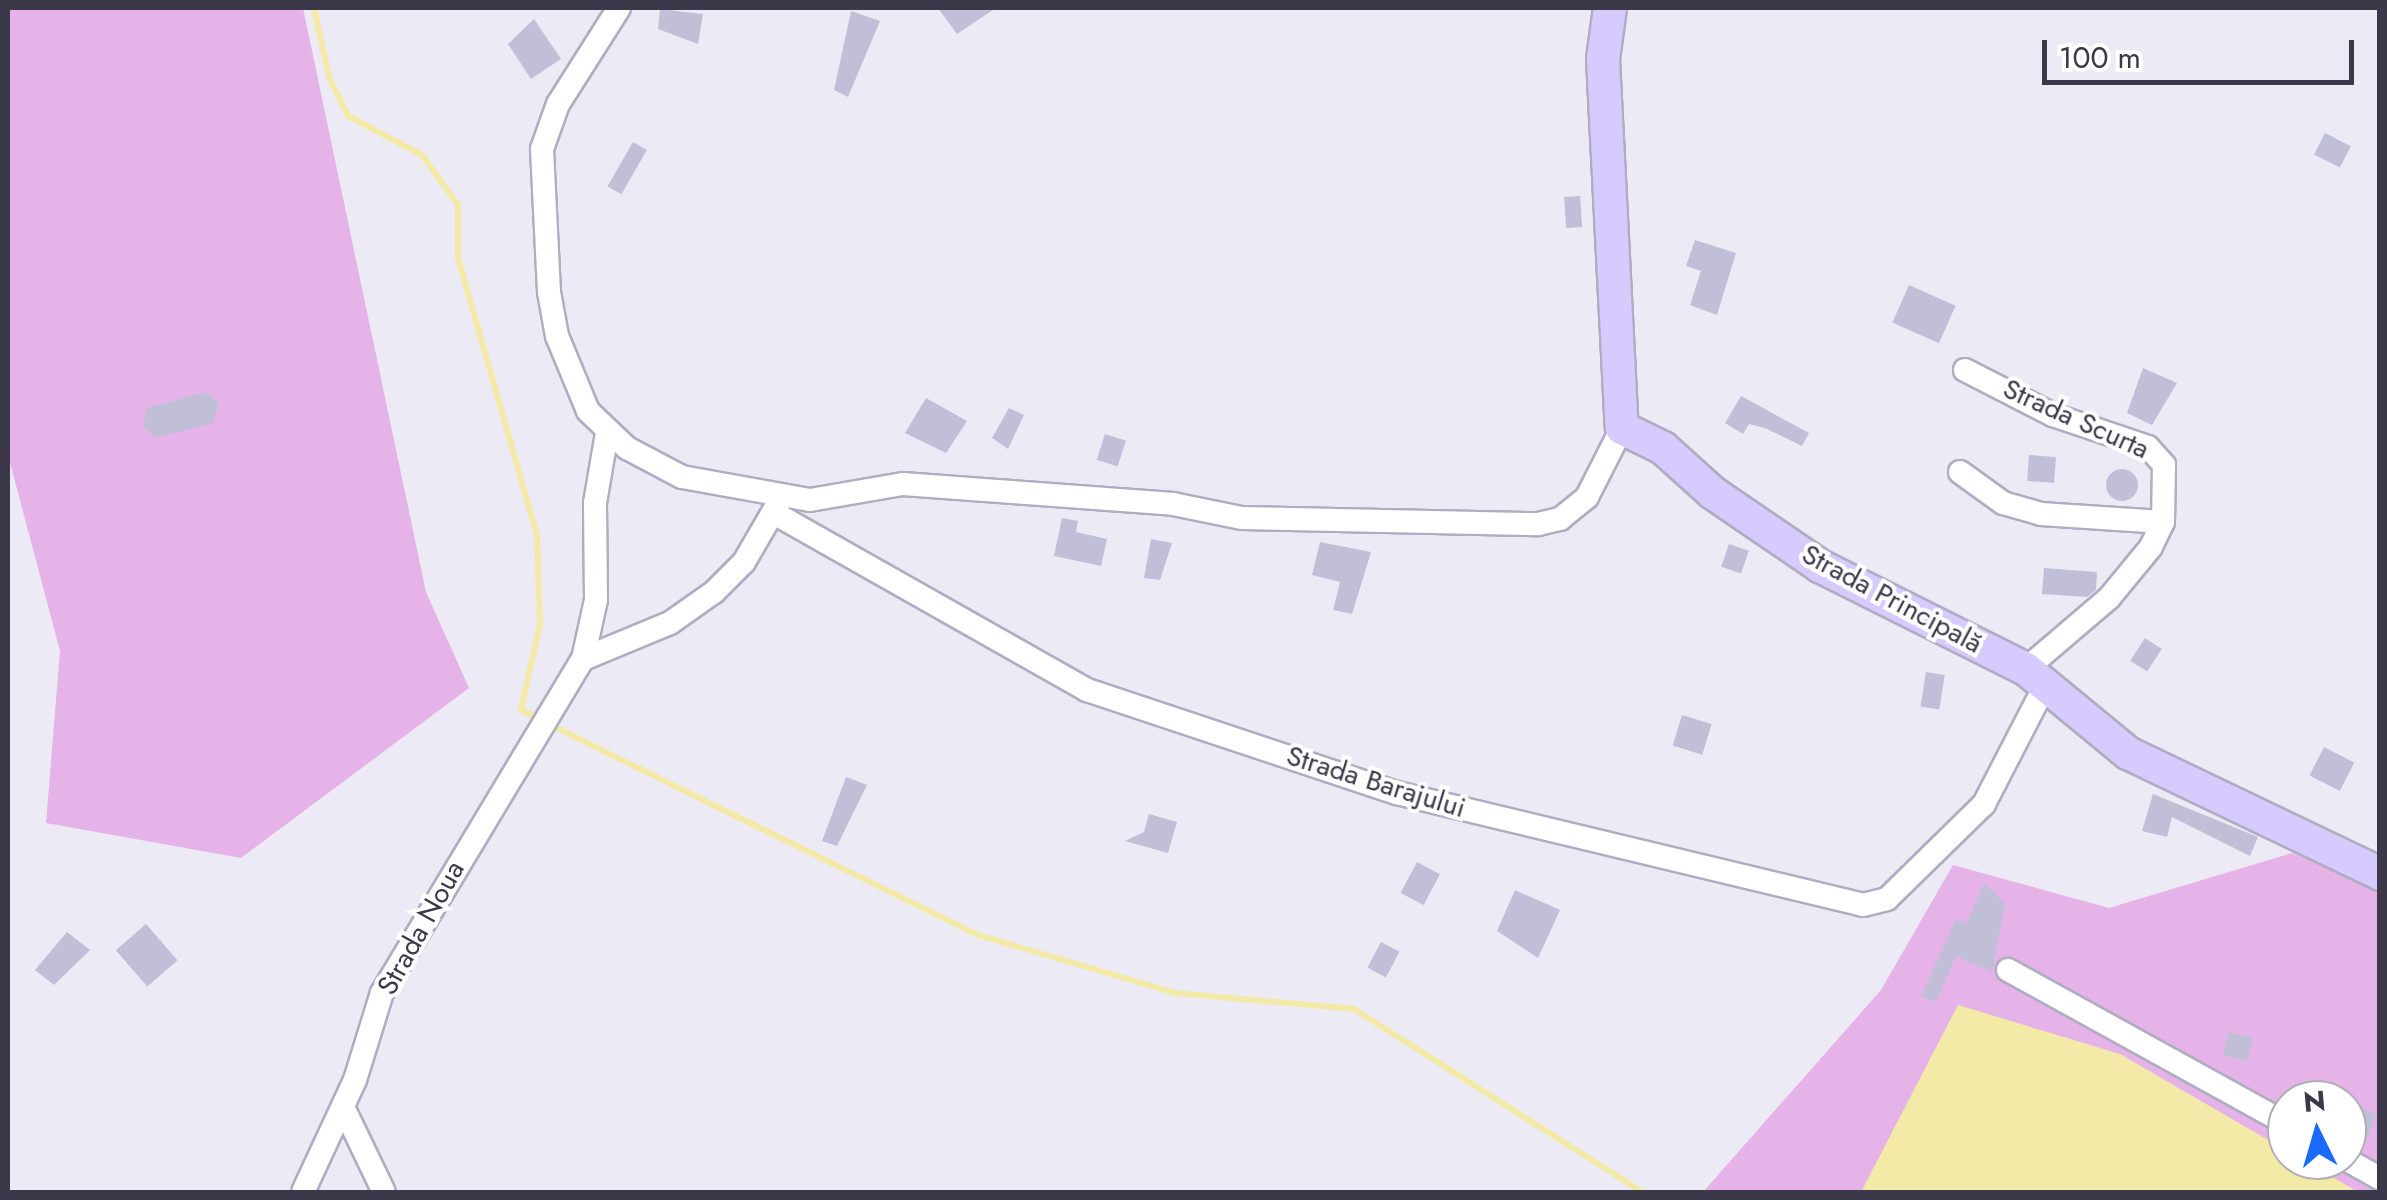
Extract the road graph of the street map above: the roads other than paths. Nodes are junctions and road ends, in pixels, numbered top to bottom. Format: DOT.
graph roads {
  1 [pos="619,8"];
  2 [pos="1610,8"];
  3 [pos="1966,370"];
  4 [pos="1622,428"];
  5 [pos="607,433"];
  6 [pos="1960,472"];
  7 [pos="777,505"];
  8 [pos="2163,522"];
  9 [pos="580,666"];
  10 [pos="2036,676"];
  11 [pos="2380,874"];
  12 [pos="2008,970"];
  13 [pos="344,1109"];
  14 [pos="2267,1113"];
  15 [pos="303,1192"];
  16 [pos="384,1192"];
  1 -- 5 [label="street"];
  2 -- 4 [label="main road"];
  3 -- 8 [label="street, Strada Scurta"];
  4 -- 7 [label="street"];
  4 -- 10 [label="main road, Strada Principală"];
  5 -- 7 [label="street"];
  5 -- 9 [label="street"];
  6 -- 8 [label="street"];
  7 -- 9 [label="street"];
  7 -- 10 [label="street, Strada Barajului"];
  8 -- 10 [label="street"];
  9 -- 13 [label="street, Strada Noua"];
  10 -- 11 [label="main road, Strada Principală"];
  12 -- 14 [label="street"];
  13 -- 15 [label="street, Strada Noua"];
  13 -- 16 [label="street"];
}
